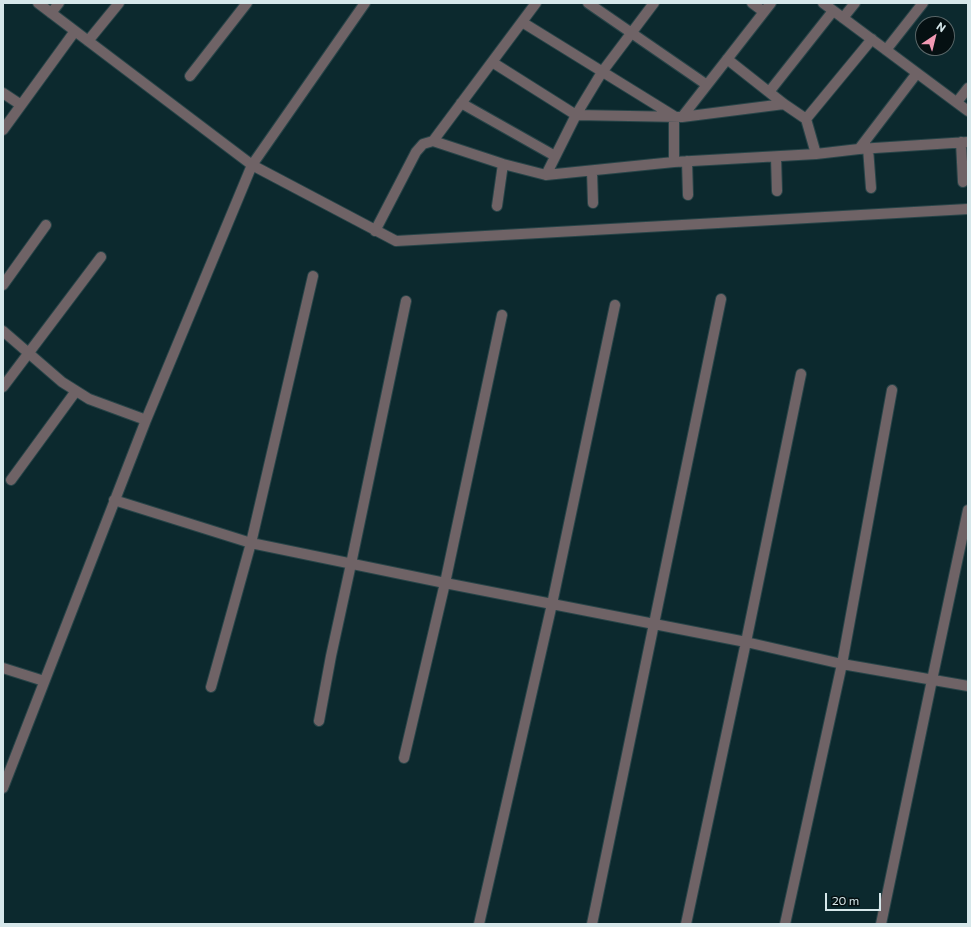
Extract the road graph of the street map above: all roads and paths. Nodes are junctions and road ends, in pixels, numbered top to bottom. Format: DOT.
graph roads {
  1 [pos="38,3"];
  2 [pos="58,3"];
  3 [pos="119,3"];
  4 [pos="247,3"];
  5 [pos="364,3"];
  6 [pos="536,3"];
  7 [pos="588,3"];
  8 [pos="654,3"];
  9 [pos="752,3"];
  10 [pos="771,3"];
  11 [pos="823,3"];
  12 [pos="855,3"];
  13 [pos="923,3"];
  14 [pos="833,10"];
  15 [pos="764,12"];
  16 [pos="51,13"];
  17 [pos="843,18"];
  18 [pos="522,22"];
  19 [pos="75,31"];
  20 [pos="631,33"];
  21 [pos="872,39"];
  22 [pos="88,41"];
  23 [pos="886,50"];
  24 [pos="727,59"];
  25 [pos="492,62"];
  26 [pos="602,72"];
  27 [pos="917,73"];
  28 [pos="190,76"];
  29 [pos="707,85"];
  30 [pos="968,88"];
  31 [pos="769,92"];
  32 [pos="3,93"];
  33 [pos="957,102"];
  34 [pos="461,103"];
  35 [pos="784,104"];
  36 [pos="21,105"];
  37 [pos="968,111"];
  38 [pos="576,115"];
  39 [pos="678,116"];
  40 [pos="806,119"];
  41 [pos="3,130"];
  42 [pos="433,141"];
  43 [pos="965,142"];
  44 [pos="863,148"];
  45 [pos="816,154"];
  46 [pos="555,156"];
  47 [pos="776,157"];
  48 [pos="674,162"];
  49 [pos="687,162"];
  50 [pos="503,164"];
  51 [pos="252,165"];
  52 [pos="592,171"];
  53 [pos="546,175"];
  54 [pos="963,182"];
  55 [pos="871,188"];
  56 [pos="777,191"];
  57 [pos="688,195"];
  58 [pos="593,203"];
  59 [pos="498,206"];
  60 [pos="968,210"];
  61 [pos="46,226"];
  62 [pos="375,231"];
  63 [pos="101,257"];
  64 [pos="313,276"];
  65 [pos="3,285"];
  66 [pos="721,299"];
  67 [pos="406,301"];
  68 [pos="615,304"];
  69 [pos="502,315"];
  70 [pos="3,331"];
  71 [pos="29,352"];
  72 [pos="801,374"];
  73 [pos="3,388"];
  74 [pos="892,390"];
  75 [pos="76,391"];
  76 [pos="146,420"];
  77 [pos="11,480"];
  78 [pos="114,500"];
  79 [pos="968,510"];
  80 [pos="252,543"];
  81 [pos="351,564"];
  82 [pos="445,583"];
  83 [pos="552,604"];
  84 [pos="654,623"];
  85 [pos="746,642"];
  86 [pos="842,664"];
  87 [pos="3,668"];
  88 [pos="932,680"];
  89 [pos="44,681"];
  90 [pos="968,686"];
  91 [pos="212,687"];
  92 [pos="319,721"];
  93 [pos="404,758"];
  94 [pos="4,782"];
  95 [pos="479,924"];
  96 [pos="592,924"];
  97 [pos="686,924"];
  98 [pos="785,924"];
  99 [pos="881,924"];
  1 -- 16 [label="street"];
  2 -- 16 [label="street"];
  3 -- 22 [label="street"];
  4 -- 28 [label="street"];
  5 -- 51 [label="street"];
  6 -- 18 [label="street"];
  7 -- 20 [label="street"];
  8 -- 20 [label="street"];
  9 -- 15 [label="street"];
  10 -- 15 [label="street"];
  11 -- 14 [label="street"];
  12 -- 17 [label="street"];
  13 -- 23 [label="street"];
  14 -- 17 [label="street"];
  14 -- 31 [label="street"];
  15 -- 24 [label="street"];
  16 -- 19 [label="street"];
  17 -- 21 [label="street"];
  18 -- 25 [label="street"];
  18 -- 26 [label="street"];
  19 -- 22 [label="street"];
  19 -- 36 [label="street"];
  20 -- 26 [label="street"];
  20 -- 29 [label="street"];
  21 -- 23 [label="street"];
  21 -- 40 [label="street"];
  22 -- 51 [label="street"];
  23 -- 27 [label="street"];
  24 -- 29 [label="street"];
  24 -- 31 [label="street"];
  25 -- 34 [label="street"];
  25 -- 38 [label="street"];
  26 -- 38 [label="street"];
  26 -- 39 [label="street"];
  27 -- 33 [label="street"];
  27 -- 44 [label="street"];
  29 -- 39 [label="street"];
  30 -- 33 [label="street"];
  31 -- 35 [label="street"];
  32 -- 36 [label="street"];
  33 -- 37 [label="street"];
  34 -- 42 [label="street"];
  34 -- 46 [label="street"];
  35 -- 39 [label="street"];
  35 -- 40 [label="street"];
  36 -- 41 [label="street"];
  38 -- 39 [label="street"];
  38 -- 46 [label="street"];
  39 -- 48 [label="street"];
  40 -- 45 [label="street"];
  42 -- 50 [label="street"];
  42 -- 62 [label="street"];
  43 -- 44 [label="street"];
  43 -- 54 [label="street"];
  44 -- 45 [label="street"];
  44 -- 55 [label="street"];
  45 -- 47 [label="street"];
  46 -- 53 [label="street"];
  47 -- 49 [label="street"];
  47 -- 56 [label="street"];
  48 -- 49 [label="street"];
  48 -- 52 [label="street"];
  49 -- 57 [label="street"];
  50 -- 53 [label="street"];
  50 -- 59 [label="street"];
  51 -- 62 [label="street"];
  51 -- 76 [label="street"];
  52 -- 53 [label="street"];
  52 -- 58 [label="street"];
  60 -- 62 [label="street"];
  61 -- 65 [label="street"];
  63 -- 71 [label="street"];
  64 -- 80 [label="street"];
  66 -- 84 [label="street"];
  67 -- 81 [label="street"];
  68 -- 83 [label="street"];
  69 -- 82 [label="street"];
  70 -- 71 [label="street"];
  71 -- 73 [label="street"];
  71 -- 75 [label="street"];
  72 -- 85 [label="street"];
  74 -- 86 [label="street"];
  75 -- 76 [label="street"];
  75 -- 77 [label="street"];
  76 -- 78 [label="street"];
  78 -- 80 [label="street"];
  78 -- 89 [label="street"];
  79 -- 88 [label="street"];
  80 -- 81 [label="street"];
  80 -- 91 [label="street"];
  81 -- 82 [label="street"];
  81 -- 92 [label="street"];
  82 -- 83 [label="street"];
  82 -- 93 [label="street"];
  83 -- 84 [label="street"];
  83 -- 95 [label="street"];
  84 -- 85 [label="street"];
  84 -- 96 [label="street"];
  85 -- 86 [label="street"];
  85 -- 97 [label="street"];
  86 -- 88 [label="street"];
  86 -- 98 [label="street"];
  87 -- 89 [label="street"];
  88 -- 90 [label="street"];
  88 -- 99 [label="street"];
  89 -- 94 [label="street"];
}
